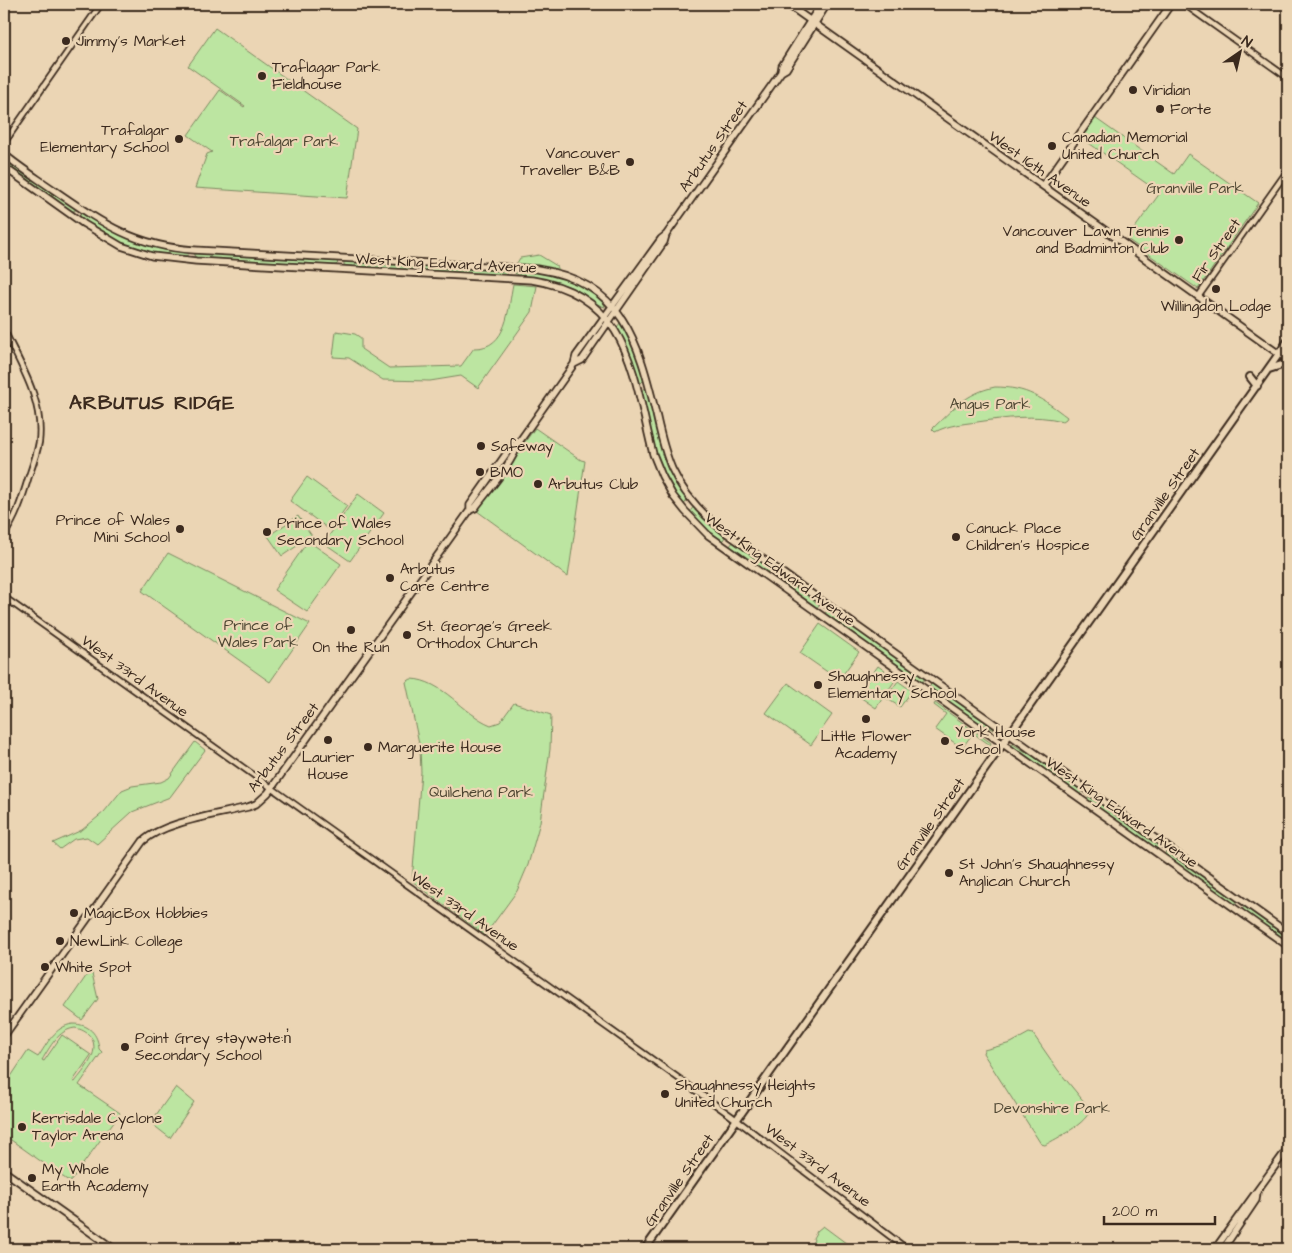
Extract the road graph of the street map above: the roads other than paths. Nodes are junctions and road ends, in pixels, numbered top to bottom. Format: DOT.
graph roads {
  1 [pos="101,4"];
  2 [pos="787,4"];
  3 [pos="821,4"];
  4 [pos="827,4"];
  5 [pos="1171,4"];
  6 [pos="1184,4"];
  7 [pos="813,22"];
  8 [pos="1288,78"];
  9 [pos="6,136"];
  10 [pos="4,143"];
  11 [pos="4,154"];
  12 [pos="4,167"];
  13 [pos="1288,170"];
  14 [pos="1043,186"];
  15 [pos="1198,297"];
  16 [pos="614,310"];
  17 [pos="607,319"];
  18 [pos="4,330"];
  19 [pos="1288,341"];
  20 [pos="1279,354"];
  21 [pos="1288,359"];
  22 [pos="1288,364"];
  23 [pos="1269,368"];
  24 [pos="1250,378"];
  25 [pos="1257,386"];
  26 [pos="4,535"];
  27 [pos="4,598"];
  28 [pos="1009,734"];
  29 [pos="1003,744"];
  30 [pos="271,788"];
  31 [pos="1288,934"];
  32 [pos="1288,946"];
  33 [pos="4,1036"];
  34 [pos="737,1120"];
  35 [pos="1288,1148"];
  36 [pos="4,1171"];
  37 [pos="1257,1192"];
  38 [pos="114,1249"];
  39 [pos="646,1249"];
  40 [pos="908,1249"];
  41 [pos="1215,1249"];
  42 [pos="1223,1249"];
  1 -- 9 [label="street"];
  2 -- 7 [label="main road, West 16th Avenue"];
  3 -- 7 [label="main road, Arbutus Street"];
  4 -- 7 [label="main road, Arbutus Street"];
  5 -- 14 [label="main road"];
  6 -- 8 [label="street"];
  7 -- 14 [label="main road, West 16th Avenue"];
  7 -- 16 [label="main road, Arbutus Street"];
  9 -- 10 [label="street"];
  11 -- 16 [label="main road, West King Edward Avenue"];
  12 -- 17 [label="main road, West King Edward Avenue"];
  13 -- 15 [label="street, Fir Street"];
  14 -- 15 [label="main road, West 16th Avenue"];
  15 -- 20 [label="main road, West 16th Avenue"];
  16 -- 17 [label="main road, Arbutus Street"];
  16 -- 28 [label="main road, West King Edward Avenue"];
  17 -- 29 [label="main road, West King Edward Avenue"];
  17 -- 30 [label="main road, Arbutus Street"];
  18 -- 26 [label="street"];
  19 -- 20 [label="highway, Granville Street"];
  20 -- 21 [label="street"];
  20 -- 23 [label="highway, Granville Street"];
  22 -- 23 [label="highway"];
  23 -- 25 [label="highway, Granville Street"];
  24 -- 25 [label="highway"];
  25 -- 28 [label="highway, Granville Street"];
  27 -- 30 [label="street, West 33rd Avenue"];
  28 -- 29 [label="highway, Granville Street"];
  28 -- 31 [label="main road, West King Edward Avenue"];
  29 -- 32 [label="main road, West King Edward Avenue"];
  29 -- 34 [label="highway, Granville Street"];
  30 -- 33 [label="main road, Arbutus Street"];
  30 -- 34 [label="street, West 33rd Avenue"];
  34 -- 39 [label="highway, Granville Street"];
  34 -- 40 [label="street, West 33rd Avenue"];
  35 -- 37 [label="main road"];
  36 -- 38 [label="main road"];
  37 -- 41 [label="main road"];
  37 -- 42 [label="main road"];
}
